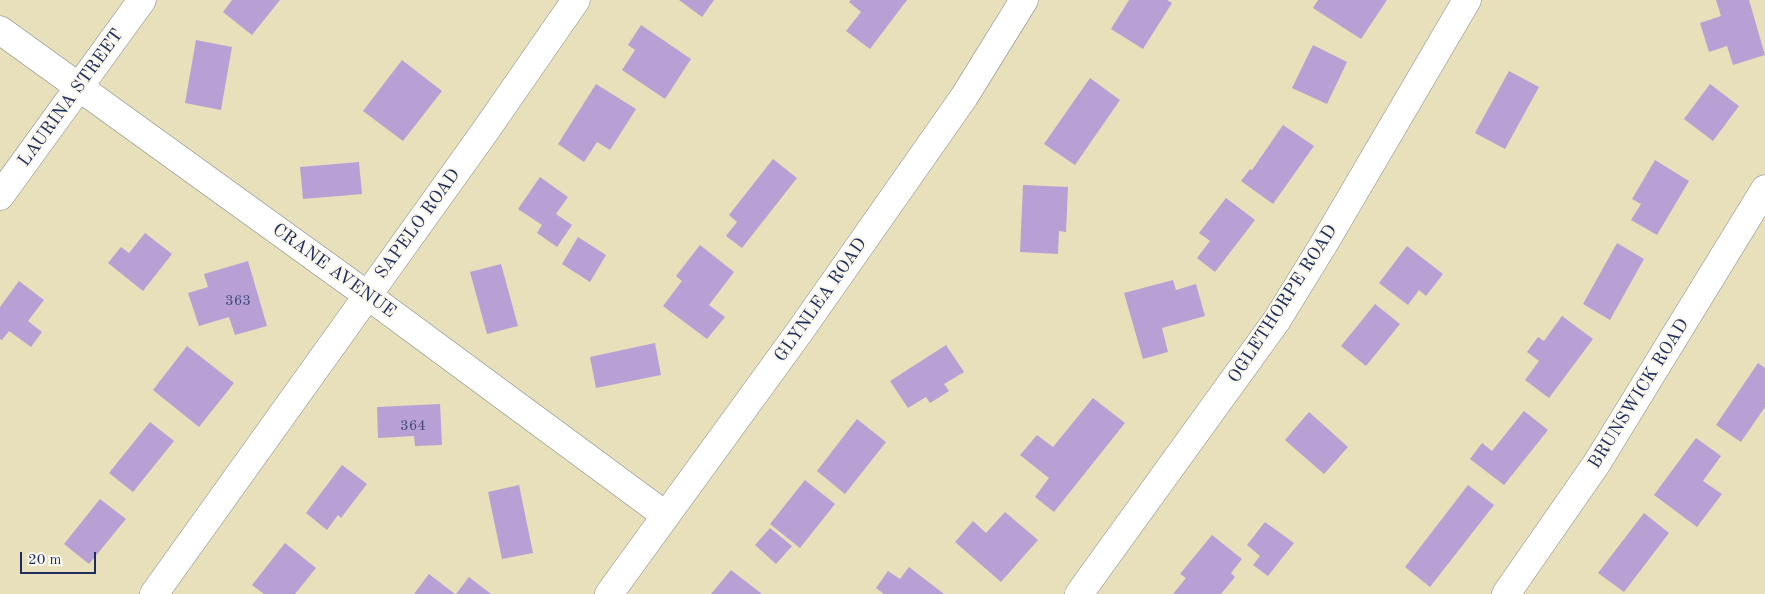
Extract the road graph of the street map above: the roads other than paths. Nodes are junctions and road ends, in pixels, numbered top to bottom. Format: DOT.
graph roads {
  1 [pos="142,0"];
  2 [pos="576,0"];
  3 [pos="1024,0"];
  4 [pos="1467,0"];
  5 [pos="0,30"];
  6 [pos="79,86"];
  7 [pos="1765,189"];
  8 [pos="0,196"];
  9 [pos="367,295"];
  10 [pos="665,515"];
  11 [pos="154,594"];
  12 [pos="609,594"];
  13 [pos="1079,594"];
  14 [pos="1506,594"];
  1 -- 6 [label="street, LAURINA STREET"];
  2 -- 9 [label="street, SAPELO ROAD"];
  3 -- 10 [label="street, GLYNLEA ROAD"];
  4 -- 13 [label="street, OGLETHORPE ROAD"];
  5 -- 6 [label="street, CRANE AVENUE"];
  6 -- 8 [label="street, LAURINA STREET"];
  6 -- 9 [label="street, CRANE AVENUE"];
  7 -- 14 [label="street, BRUNSWICK ROAD"];
  9 -- 10 [label="street, CRANE AVENUE"];
  9 -- 11 [label="street, SAPELO ROAD"];
  10 -- 12 [label="street, GLYNLEA ROAD"];
}
